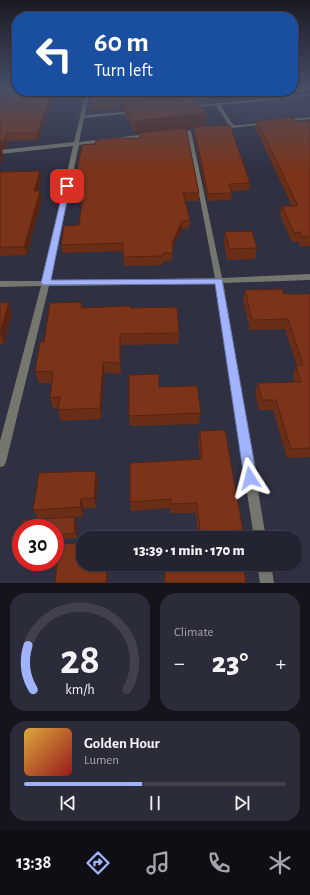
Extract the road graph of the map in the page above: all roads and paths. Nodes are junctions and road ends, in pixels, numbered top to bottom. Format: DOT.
graph roads {
  1 [pos="91,116"];
  2 [pos="225,116"];
  3 [pos="82,117"];
  4 [pos="310,118"];
  5 [pos="279,121"];
  6 [pos="271,122"];
  7 [pos="232,126"];
  8 [pos="217,128"];
  9 [pos="188,131"];
  10 [pos="151,135"];
  11 [pos="76,143"];
  12 [pos="0,152"];
  13 [pos="310,278"];
  14 [pos="219,281"];
  15 [pos="46,283"];
  16 [pos="0,284"];
  17 [pos="0,462"];
  18 [pos="259,531"];
  19 [pos="265,571"];
  20 [pos="267,583"];
  1 -- 3 [label="street"];
  2 -- 7 [label="street"];
  3 -- 11 [label="street"];
  4 -- 5 [label="street"];
  6 -- 7 [label="street"];
  7 -- 8 [label="street"];
  9 -- 14 [label="street"];
  10 -- 11 [label="street"];
  11 -- 12 [label="street"];
  11 -- 15 [label="street"];
  13 -- 14 [label="street"];
  14 -- 15 [label="street"];
  14 -- 18 [label="street"];
  15 -- 16 [label="street"];
  15 -- 17 [label="street"];
  19 -- 20 [label="street"];
}
